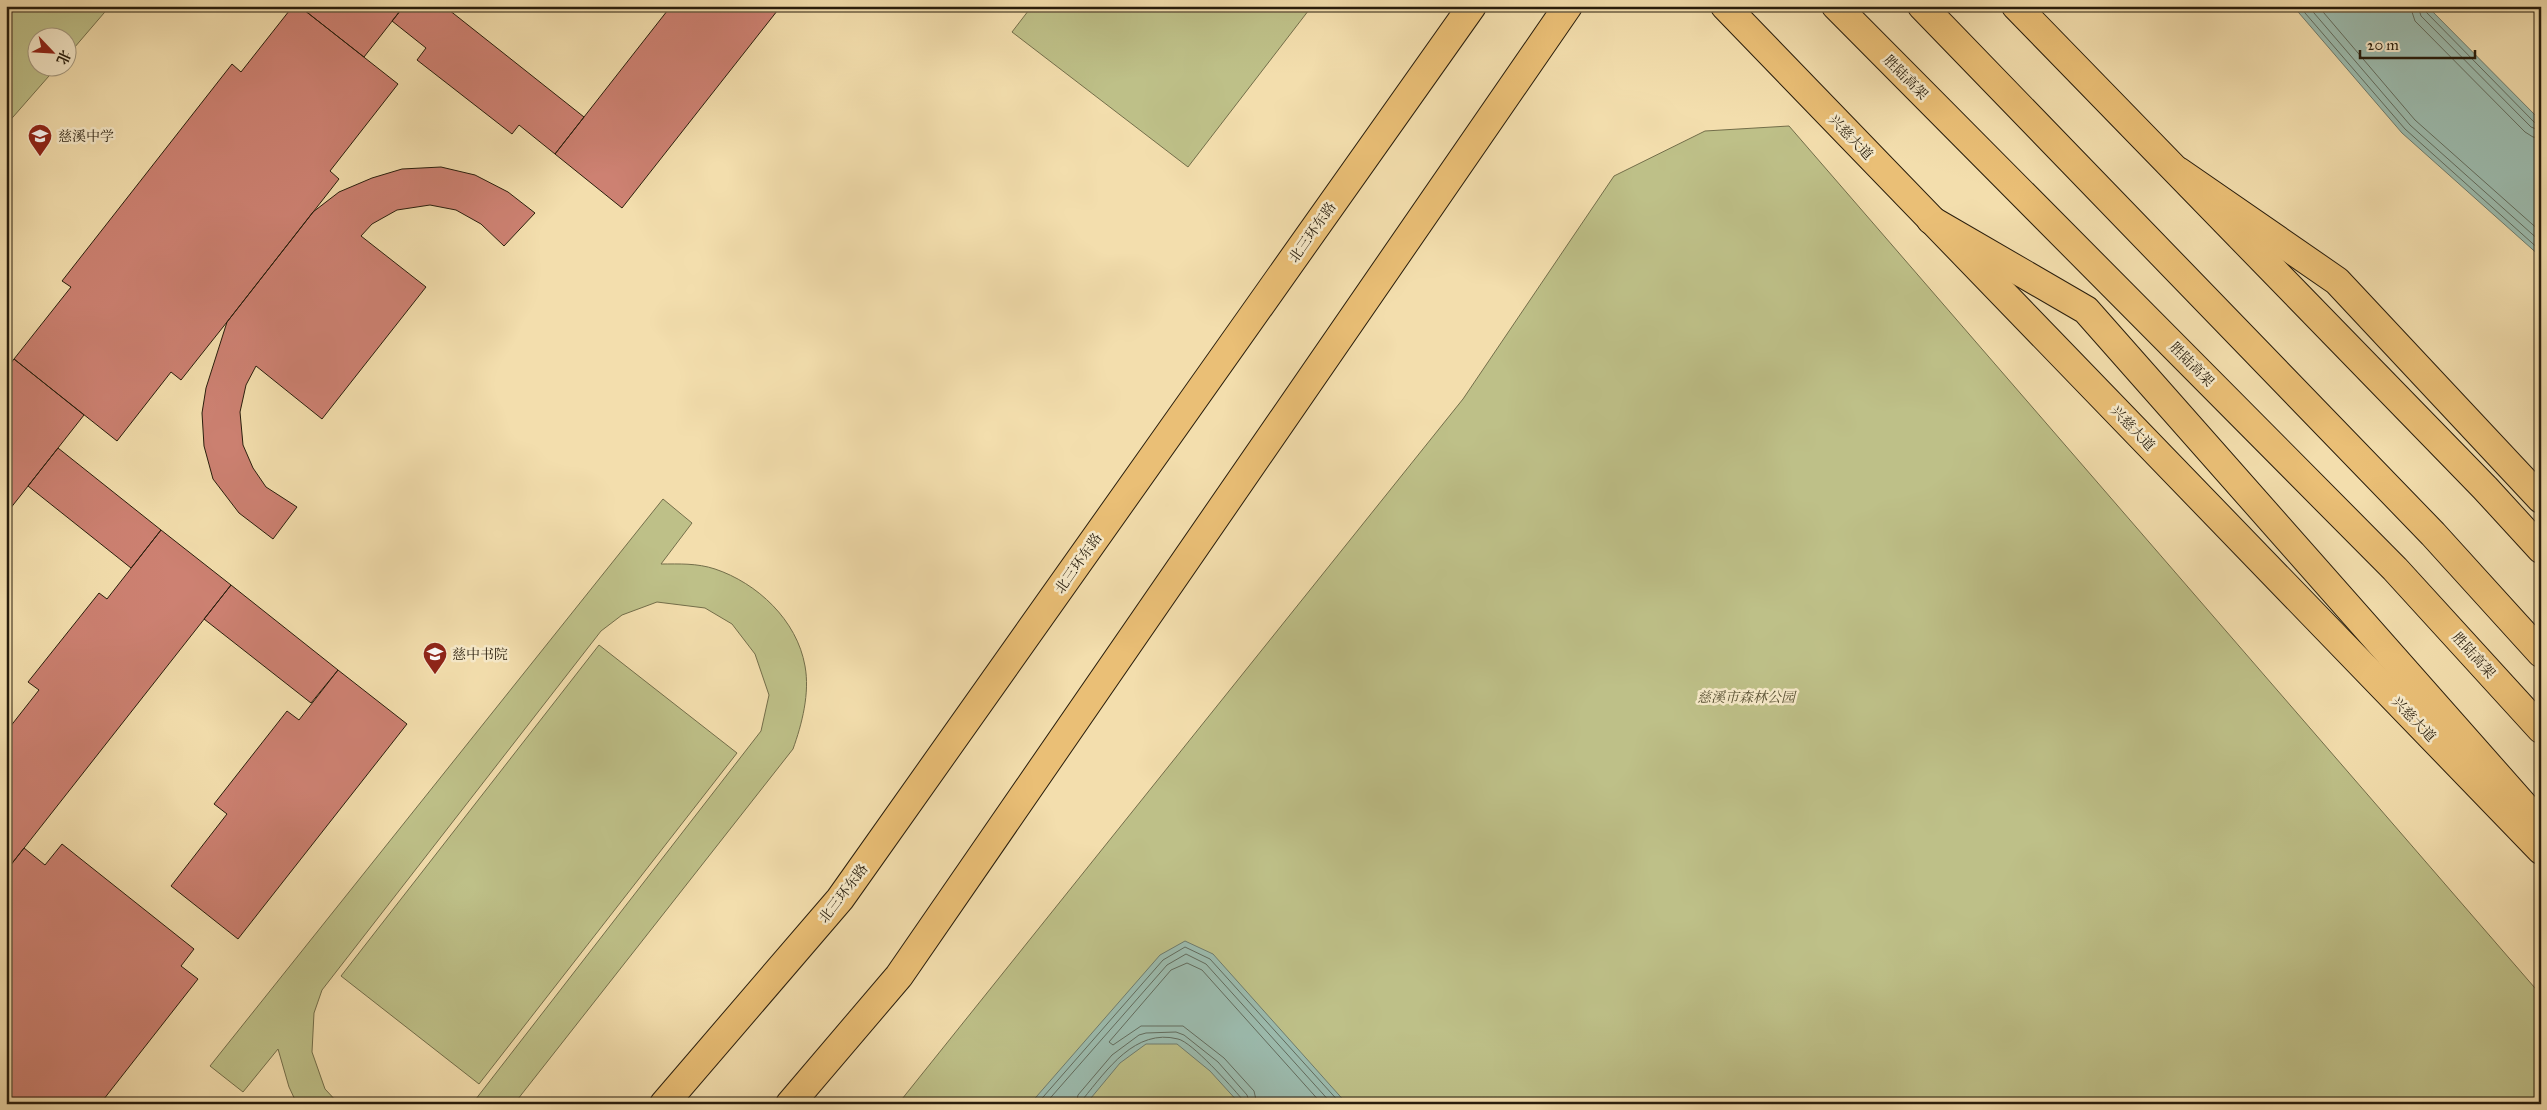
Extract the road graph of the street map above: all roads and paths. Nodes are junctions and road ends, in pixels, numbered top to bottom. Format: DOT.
graph roads {
  1 [pos="1472,6"];
  2 [pos="1568,6"];
  3 [pos="1725,6"];
  4 [pos="1836,6"];
  5 [pos="1922,6"];
  6 [pos="2016,6"];
  7 [pos="2178,171"];
  8 [pos="1931,220"];
  9 [pos="2541,499"];
  10 [pos="2541,549"];
  11 [pos="2541,653"];
  12 [pos="2541,729"];
  13 [pos="2541,825"];
  14 [pos="2541,850"];
  15 [pos="664,1104"];
  16 [pos="790,1104"];
  1 -- 15 [label="main road, 北三环东路"];
  2 -- 16 [label="main road"];
  3 -- 8 [label="main road, 兴慈大道"];
  4 -- 12 [label="main road, 胜陆高架"];
  5 -- 11 [label="main road"];
  6 -- 7 [label="main road"];
  7 -- 9 [label="main road"];
  7 -- 10 [label="main road"];
  8 -- 13 [label="main road"];
  8 -- 14 [label="main road, 兴慈大道"];
}
